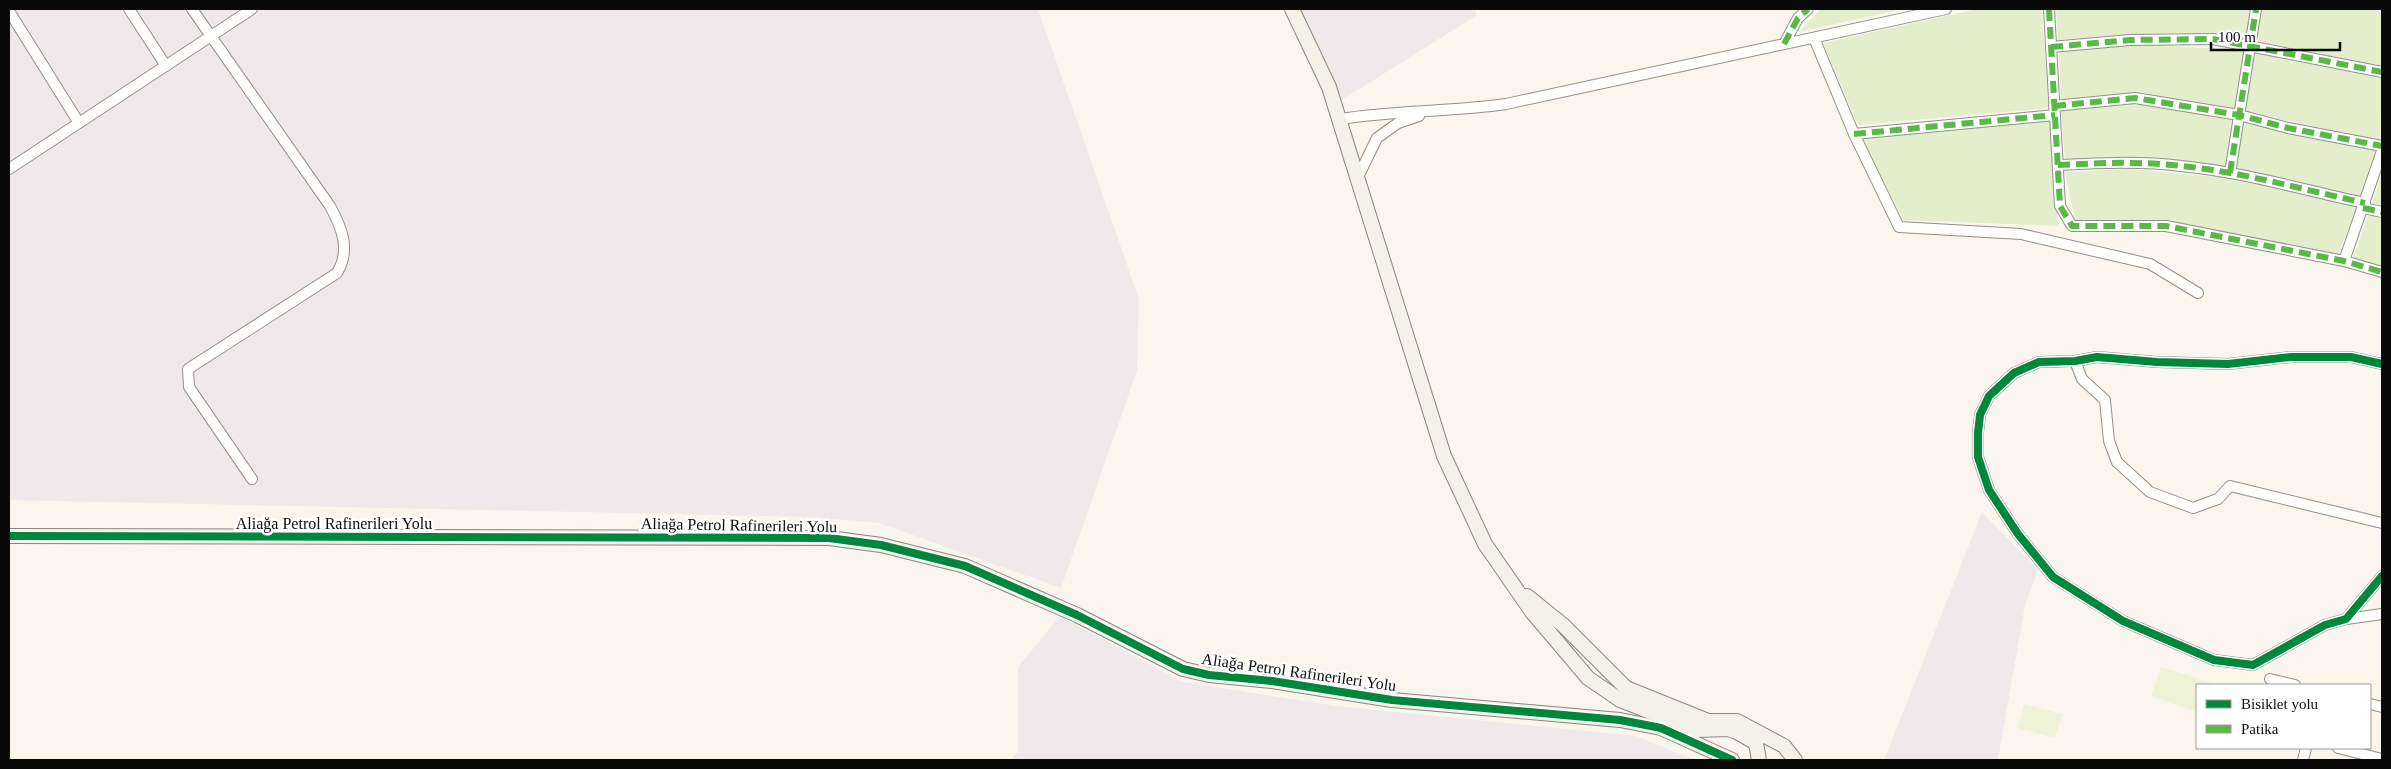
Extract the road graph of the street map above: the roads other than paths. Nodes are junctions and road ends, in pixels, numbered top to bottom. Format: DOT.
graph roads {
  1 [pos="129,9"];
  2 [pos="192,9"];
  3 [pos="252,9"];
  4 [pos="1292,9"];
  5 [pos="1808,9"];
  6 [pos="1946,9"];
  7 [pos="2049,9"];
  8 [pos="2256,9"];
  9 [pos="9,11"];
  10 [pos="210,36"];
  11 [pos="1814,38"];
  12 [pos="1784,44"];
  13 [pos="2250,46"];
  14 [pos="2051,47"];
  15 [pos="166,66"];
  16 [pos="2382,72"];
  17 [pos="2054,111"];
  18 [pos="1430,112"];
  19 [pos="2239,115"];
  20 [pos="1340,119"];
  21 [pos="79,123"];
  22 [pos="1854,134"];
  23 [pos="2382,146"];
  24 [pos="2382,151"];
  25 [pos="2058,165"];
  26 [pos="9,169"];
  27 [pos="2230,173"];
  28 [pos="1358,177"];
  29 [pos="2364,206"];
  30 [pos="2382,212"];
  31 [pos="2344,261"];
  32 [pos="2382,272"];
  33 [pos="2198,292"];
  34 [pos="2075,361"];
  35 [pos="2382,364"];
  36 [pos="252,479"];
  37 [pos="2382,523"];
  38 [pos="9,536"];
  39 [pos="2382,576"];
  40 [pos="1517,588"];
  41 [pos="2382,614"];
  42 [pos="2346,619"];
  43 [pos="2270,679"];
  44 [pos="2291,684"];
  45 [pos="1640,701"];
  46 [pos="1682,717"];
  47 [pos="2342,749"];
  48 [pos="2382,759"];
  49 [pos="1732,760"];
  50 [pos="1759,760"];
  51 [pos="1795,760"];
  1 -- 15 [label="street"];
  2 -- 10 [label="street"];
  3 -- 10 [label="street"];
  4 -- 20 [label="street"];
  5 -- 12 [label="street"];
  6 -- 11 [label="street"];
  7 -- 14 [label="street"];
  8 -- 13 [label="street"];
  9 -- 21 [label="street"];
  10 -- 15 [label="street"];
  10 -- 36 [label="street"];
  11 -- 12 [label="street"];
  11 -- 22 [label="street"];
  12 -- 18 [label="street"];
  13 -- 14 [label="street"];
  13 -- 16 [label="street"];
  13 -- 19 [label="street"];
  14 -- 17 [label="street"];
  15 -- 21 [label="street"];
  17 -- 19 [label="street"];
  17 -- 22 [label="street"];
  17 -- 25 [label="street"];
  18 -- 20 [label="street"];
  18 -- 28 [label="street"];
  19 -- 23 [label="street"];
  19 -- 27 [label="street"];
  20 -- 28 [label="street"];
  21 -- 26 [label="street"];
  22 -- 33 [label="street"];
  24 -- 29 [label="street"];
  25 -- 27 [label="street"];
  25 -- 31 [label="street"];
  27 -- 29 [label="street"];
  28 -- 40 [label="street"];
  29 -- 30 [label="street"];
  29 -- 31 [label="street"];
  31 -- 32 [label="street"];
  34 -- 35 [label="street"];
  34 -- 37 [label="street"];
  34 -- 42 [label="street"];
  38 -- 49 [label="street, Aliağa Petrol Rafinerileri Yolu"];
  39 -- 42 [label="street"];
  40 -- 45 [label="street"];
  40 -- 45 [label="street"];
  41 -- 42 [label="street"];
  43 -- 44 [label="street"];
  45 -- 46 [label="street"];
  46 -- 50 [label="street"];
  46 -- 51 [label="street"];
  47 -- 48 [label="street"];
}
